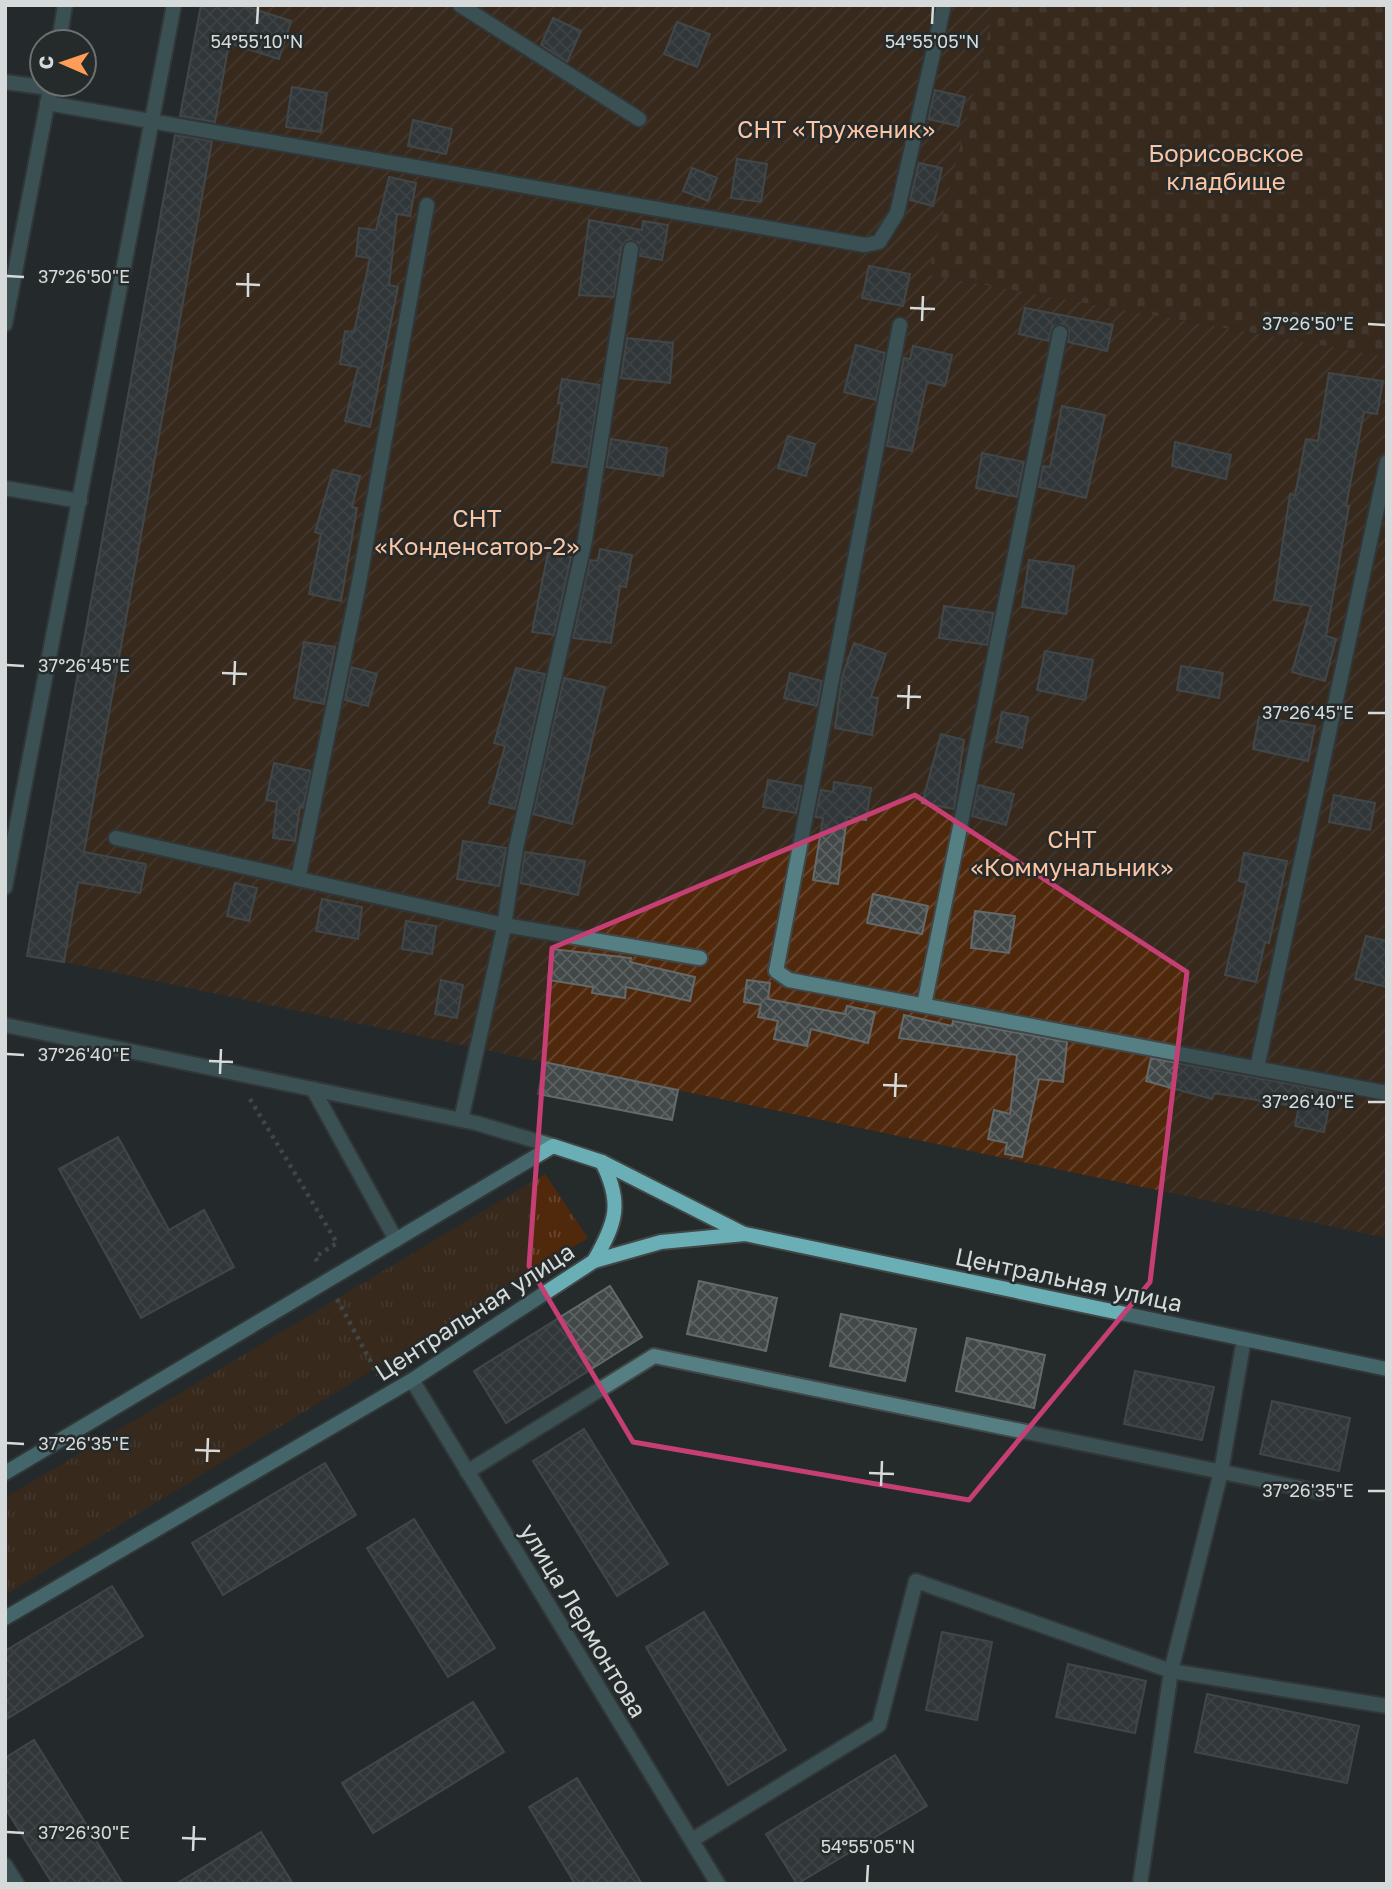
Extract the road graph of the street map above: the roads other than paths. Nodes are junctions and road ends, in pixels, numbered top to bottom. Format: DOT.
graph roads {
  1 [pos="65,5"];
  2 [pos="174,5"];
  3 [pos="460,5"];
  4 [pos="944,5"];
  5 [pos="61,28"];
  6 [pos="5,82"];
  7 [pos="28,84"];
  8 [pos="48,98"];
  9 [pos="47,103"];
  10 [pos="639,118"];
  11 [pos="154,121"];
  12 [pos="428,205"];
  13 [pos="631,249"];
  14 [pos="5,324"];
  15 [pos="900,325"];
  16 [pos="1060,333"];
  17 [pos="1387,462"];
  18 [pos="5,488"];
  19 [pos="80,501"];
  20 [pos="10,833"];
  21 [pos="116,838"];
  22 [pos="298,878"];
  23 [pos="5,887"];
  24 [pos="504,925"];
  25 [pos="700,958"];
  26 [pos="924,1005"];
  27 [pos="5,1025"];
  28 [pos="1257,1068"];
  29 [pos="313,1088"];
  30 [pos="1387,1093"];
  31 [pos="461,1120"];
  32 [pos="553,1146"];
  33 [pos="602,1163"];
  34 [pos="745,1234"];
  35 [pos="396,1240"];
  36 [pos="594,1261"];
  37 [pos="1244,1339"];
  38 [pos="1387,1369"];
  39 [pos="412,1380"];
  40 [pos="467,1472"];
  41 [pos="1221,1472"];
  42 [pos="5,1473"];
  43 [pos="1320,1492"];
  44 [pos="5,1618"];
  45 [pos="1171,1671"];
  46 [pos="1387,1706"];
  47 [pos="692,1840"];
  48 [pos="5,1865"];
  49 [pos="16,1884"];
  50 [pos="718,1884"];
  51 [pos="1140,1884"];
  1 -- 5 [label="street"];
  2 -- 11 [label="street"];
  3 -- 10 [label="street"];
  4 -- 11 [label="street"];
  6 -- 7 [label="street"];
  8 -- 9 [label="street"];
  9 -- 11 [label="street"];
  9 -- 14 [label="street"];
  11 -- 19 [label="street"];
  12 -- 22 [label="street"];
  13 -- 24 [label="street"];
  15 -- 26 [label="street"];
  16 -- 26 [label="street"];
  17 -- 28 [label="street"];
  18 -- 19 [label="street"];
  19 -- 20 [label="street"];
  20 -- 23 [label="street"];
  21 -- 22 [label="street"];
  22 -- 24 [label="street"];
  24 -- 25 [label="street"];
  24 -- 31 [label="street"];
  26 -- 28 [label="street"];
  27 -- 29 [label="street"];
  28 -- 30 [label="street"];
  29 -- 31 [label="street"];
  29 -- 35 [label="street"];
  31 -- 32 [label="street"];
  32 -- 33 [label="street"];
  32 -- 35 [label="street"];
  33 -- 34 [label="street"];
  33 -- 36 [label="street"];
  34 -- 36 [label="street, Центральная улица"];
  34 -- 37 [label="street, Центральная улица"];
  35 -- 42 [label="street"];
  36 -- 39 [label="street, Центральная улица"];
  37 -- 38 [label="street, Центральная улица"];
  37 -- 41 [label="street"];
  39 -- 40 [label="street, улица Лермонтова"];
  39 -- 44 [label="street, Центральная улица"];
  40 -- 41 [label="street"];
  40 -- 47 [label="street, улица Лермонтова"];
  41 -- 43 [label="street"];
  41 -- 45 [label="street"];
  45 -- 46 [label="street"];
  45 -- 47 [label="street"];
  45 -- 51 [label="street"];
  47 -- 50 [label="street, улица Лермонтова"];
  48 -- 49 [label="street"];
}
